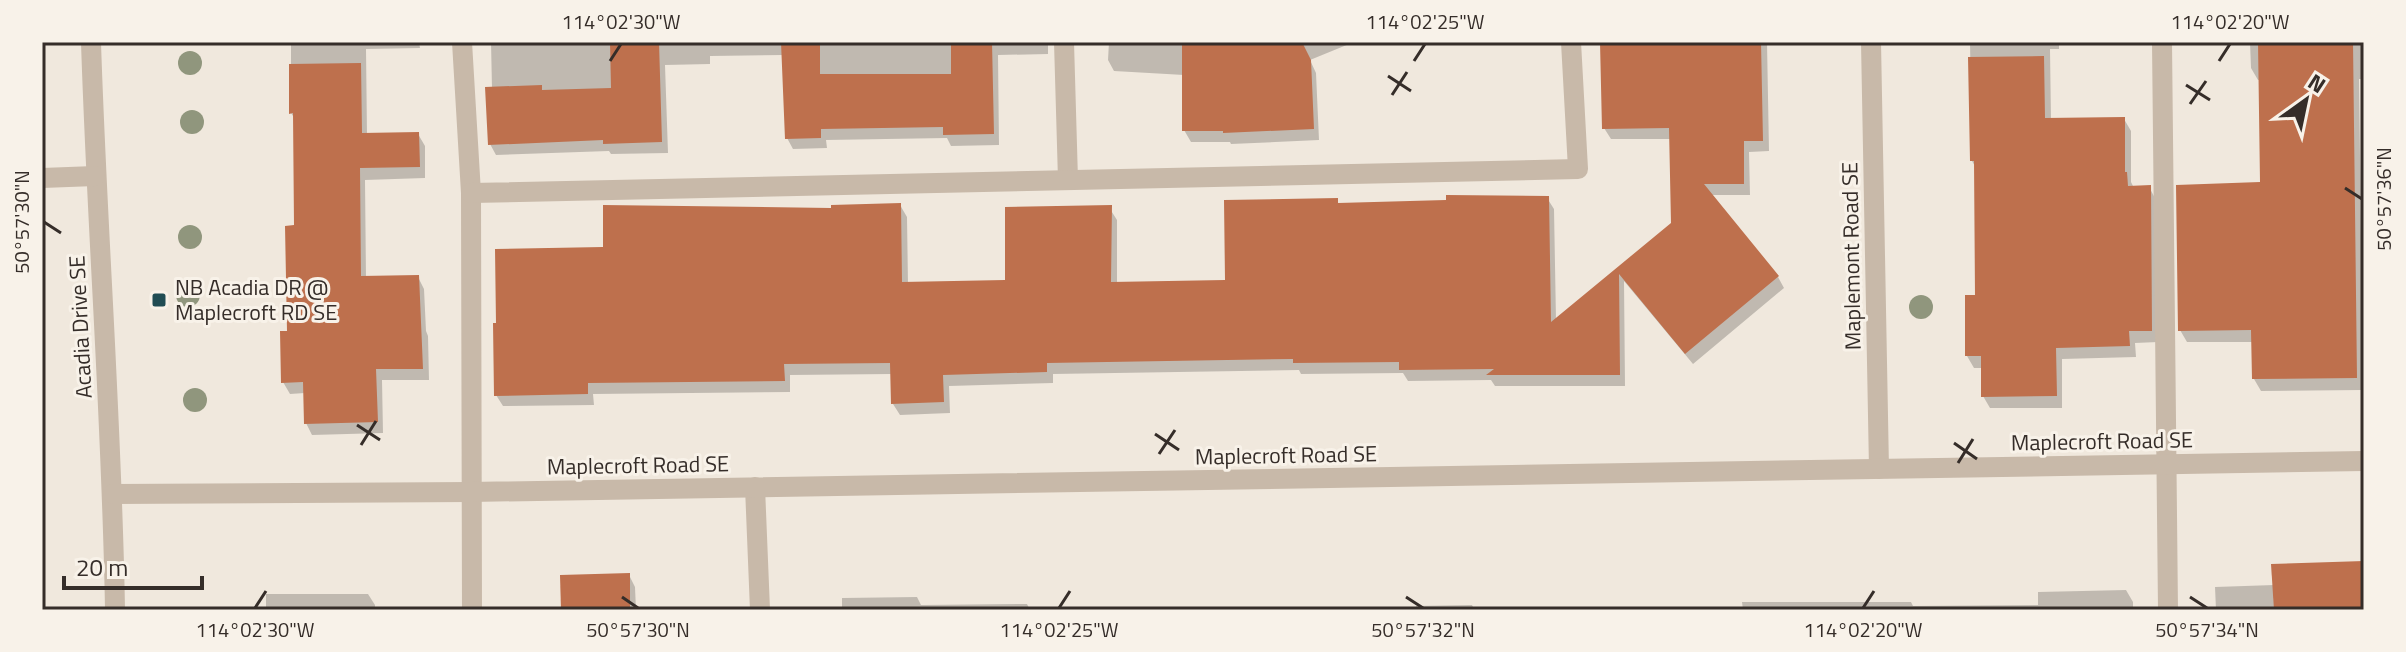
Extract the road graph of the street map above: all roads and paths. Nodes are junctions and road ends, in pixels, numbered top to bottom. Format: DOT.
graph roads {
  1 [pos="91,42"];
  2 [pos="462,42"];
  3 [pos="1064,42"];
  4 [pos="1571,42"];
  5 [pos="1871,42"];
  6 [pos="2162,42"];
  7 [pos="95,176"];
  8 [pos="42,178"];
  9 [pos="1068,180"];
  10 [pos="471,193"];
  11 [pos="2364,461"];
  12 [pos="2166,464"];
  13 [pos="1879,469"];
  14 [pos="755,487"];
  15 [pos="471,492"];
  16 [pos="113,494"];
  17 [pos="115,610"];
  18 [pos="472,610"];
  19 [pos="760,610"];
  20 [pos="2168,610"];
  1 -- 7 [label="street, Acadia Drive SE"];
  2 -- 10 [label="street"];
  3 -- 9 [label="street"];
  4 -- 9 [label="street"];
  5 -- 13 [label="street, Maplemont Road SE"];
  6 -- 12 [label="street"];
  7 -- 8 [label="street"];
  7 -- 16 [label="street, Acadia Drive SE"];
  9 -- 10 [label="street"];
  10 -- 15 [label="street"];
  11 -- 12 [label="street, Maplecroft Road SE"];
  12 -- 13 [label="street, Maplecroft Road SE"];
  12 -- 20 [label="street"];
  13 -- 14 [label="street, Maplecroft Road SE"];
  14 -- 15 [label="street, Maplecroft Road SE"];
  14 -- 19 [label="street"];
  15 -- 16 [label="street, Maplecroft Road SE"];
  15 -- 18 [label="street"];
  16 -- 17 [label="street, Acadia Drive SE"];
}
